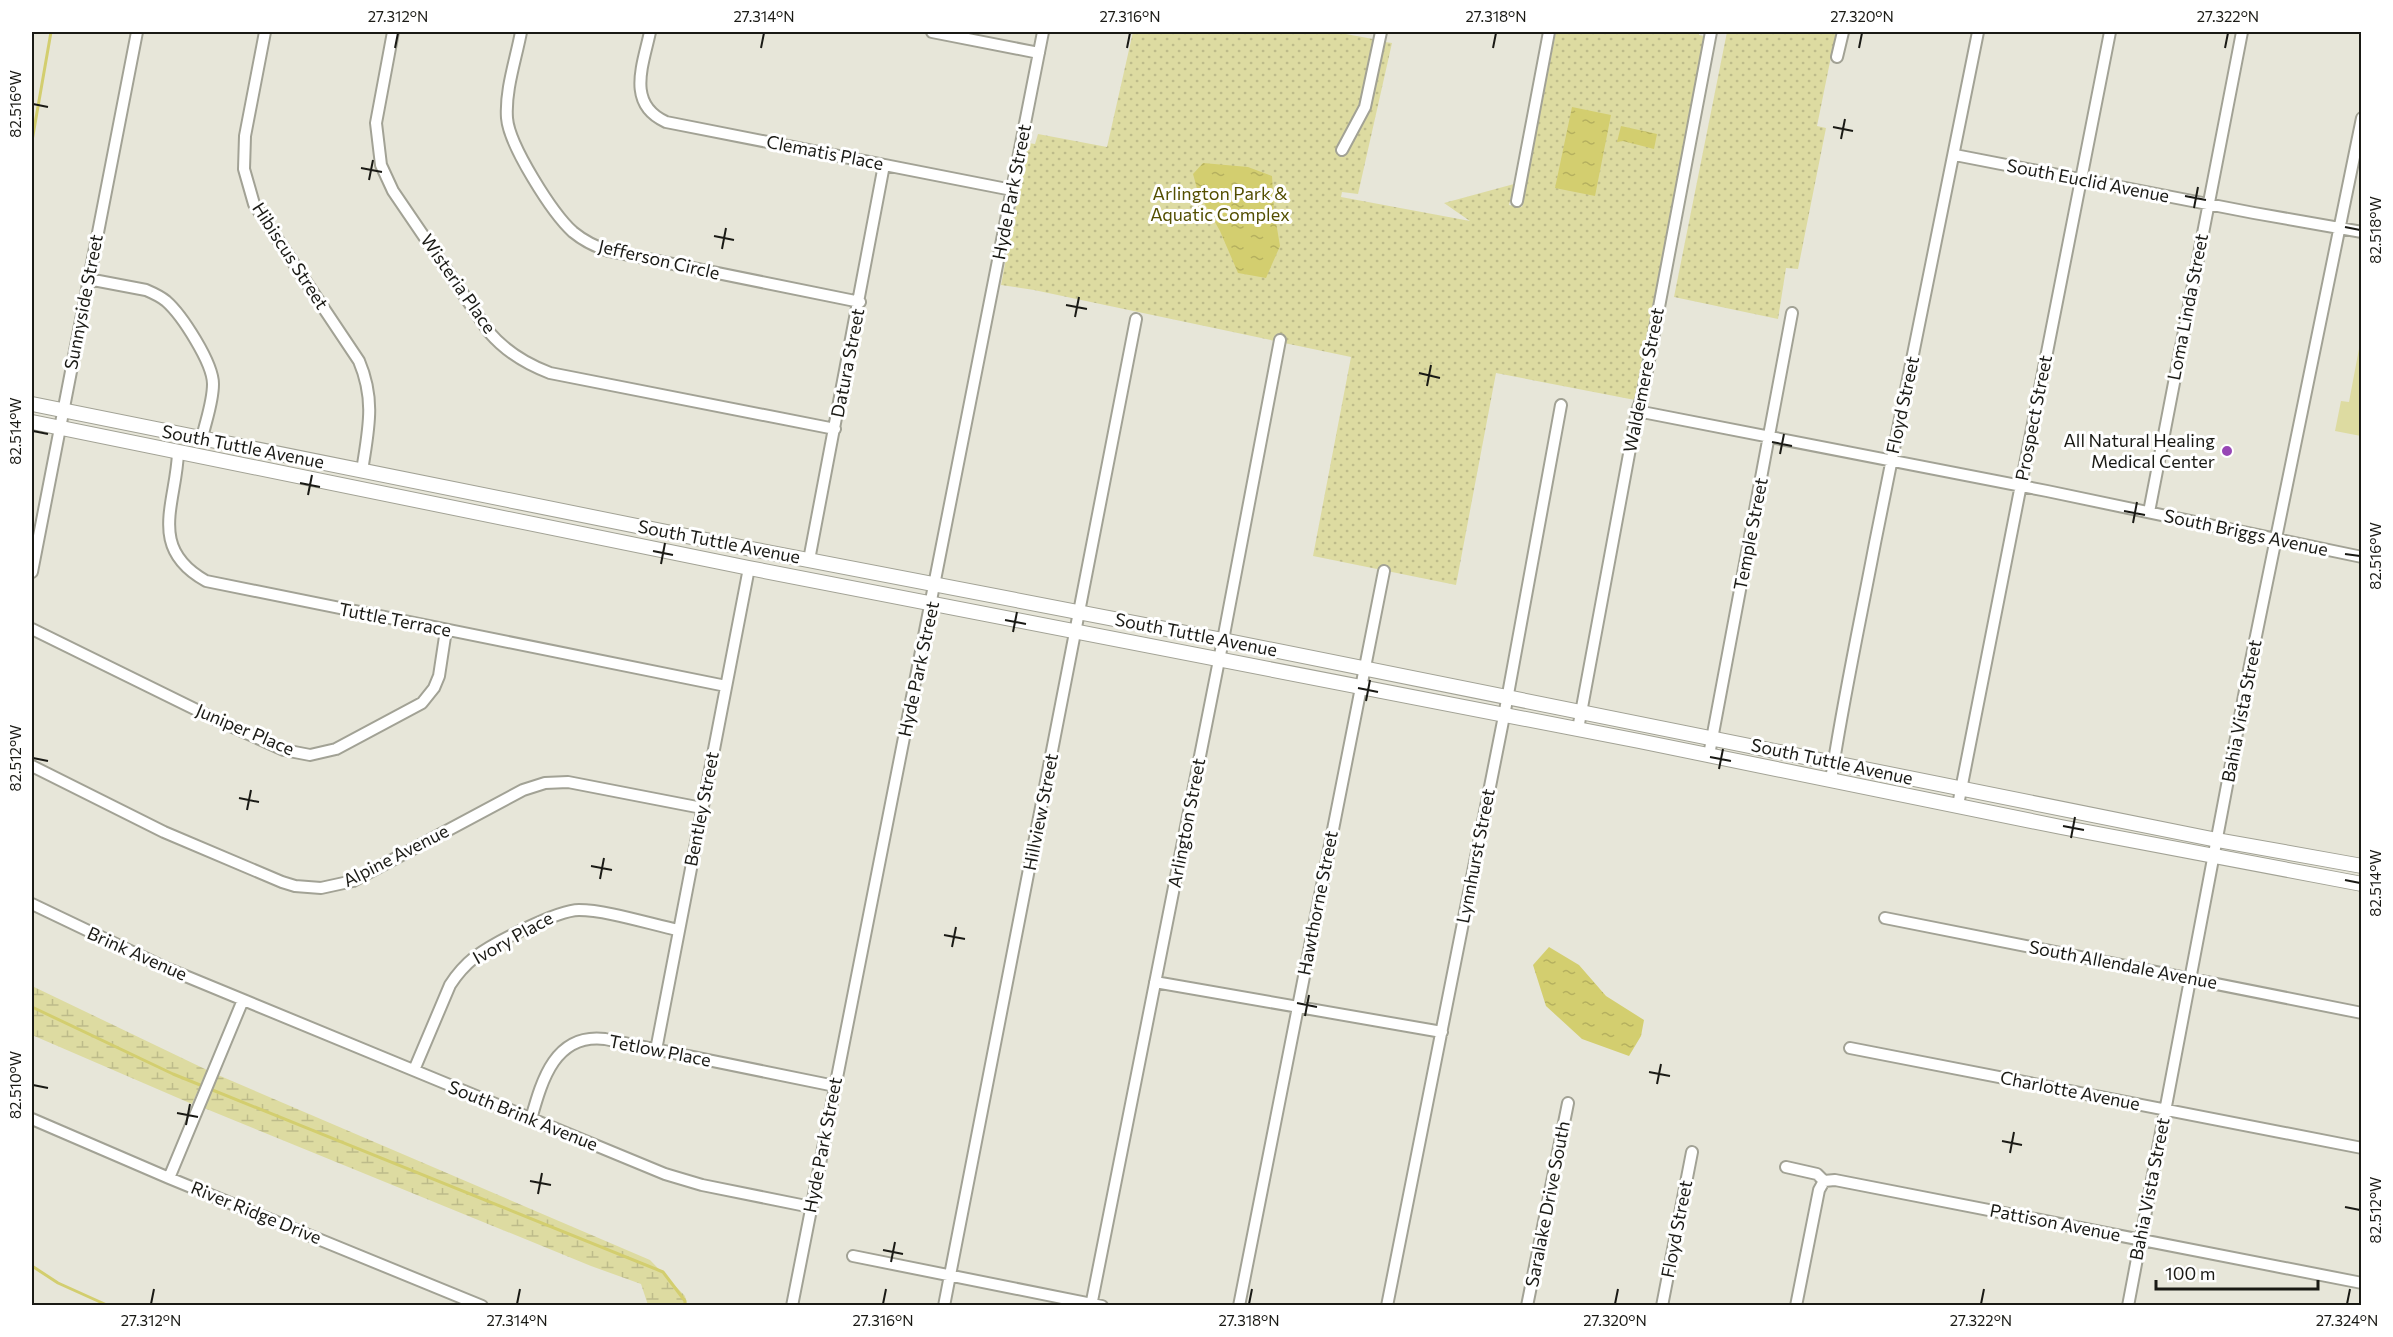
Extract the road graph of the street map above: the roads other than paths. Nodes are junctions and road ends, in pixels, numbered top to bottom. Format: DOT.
graph roads {
  1 [pos="137,32"];
  2 [pos="265,32"];
  3 [pos="393,32"];
  4 [pos="521,32"];
  5 [pos="650,32"];
  6 [pos="932,32"];
  7 [pos="1042,32"];
  8 [pos="1381,32"];
  9 [pos="1550,32"];
  10 [pos="1711,32"];
  11 [pos="1843,32"];
  12 [pos="1978,32"];
  13 [pos="2110,32"];
  14 [pos="2242,32"];
  15 [pos="1039,53"];
  16 [pos="1837,57"];
  17 [pos="2361,118"];
  18 [pos="1342,150"];
  19 [pos="1955,155"];
  20 [pos="884,165"];
  21 [pos="2082,180"];
  22 [pos="1012,190"];
  23 [pos="1517,201"];
  24 [pos="2208,204"];
  25 [pos="2340,228"];
  26 [pos="2361,232"];
  27 [pos="88,279"];
  28 [pos="860,302"];
  29 [pos="1792,313"];
  30 [pos="1136,319"];
  31 [pos="1280,340"];
  32 [pos="32,404"];
  33 [pos="1561,405"];
  34 [pos="63,410"];
  35 [pos="1637,411"];
  36 [pos="32,423"];
  37 [pos="60,429"];
  38 [pos="835,429"];
  39 [pos="202,438"];
  40 [pos="1769,438"];
  41 [pos="178,453"];
  42 [pos="1891,461"];
  43 [pos="362,471"];
  44 [pos="2021,487"];
  45 [pos="2149,512"];
  46 [pos="2277,540"];
  47 [pos="2361,557"];
  48 [pos="809,560"];
  49 [pos="749,568"];
  50 [pos="1384,571"];
  51 [pos="32,572"];
  52 [pos="936,585"];
  53 [pos="932,603"];
  54 [pos="1080,613"];
  55 [pos="32,629"];
  56 [pos="446,630"];
  57 [pos="1076,630"];
  58 [pos="1223,640"];
  59 [pos="1219,658"];
  60 [pos="1365,669"];
  61 [pos="726,686"];
  62 [pos="1361,687"];
  63 [pos="1507,698"];
  64 [pos="1581,711"];
  65 [pos="1504,716"];
  66 [pos="1578,729"];
  67 [pos="1712,738"];
  68 [pos="1709,755"];
  69 [pos="1834,763"];
  70 [pos="32,766"];
  71 [pos="1832,780"];
  72 [pos="1962,787"];
  73 [pos="1958,805"];
  74 [pos="702,808"];
  75 [pos="2217,840"];
  76 [pos="2214,856"];
  77 [pos="2361,866"];
  78 [pos="2361,884"];
  79 [pos="32,904"];
  80 [pos="1885,918"];
  81 [pos="678,930"];
  82 [pos="2190,979"];
  83 [pos="1155,982"];
  84 [pos="243,1000"];
  85 [pos="1298,1006"];
  86 [pos="2361,1013"];
  87 [pos="1442,1032"];
  88 [pos="1850,1048"];
  89 [pos="656,1050"];
  90 [pos="414,1071"];
  91 [pos="835,1086"];
  92 [pos="1568,1103"];
  93 [pos="2165,1109"];
  94 [pos="32,1119"];
  95 [pos="531,1119"];
  96 [pos="2361,1148"];
  97 [pos="1692,1152"];
  98 [pos="1786,1167"];
  99 [pos="169,1178"];
  100 [pos="1824,1181"];
  101 [pos="811,1207"];
  102 [pos="2140,1240"];
  103 [pos="853,1256"];
  104 [pos="950,1275"];
  105 [pos="2361,1283"];
  106 [pos="482,1305"];
  107 [pos="792,1305"];
  108 [pos="944,1305"];
  109 [pos="1094,1305"];
  110 [pos="1239,1305"];
  111 [pos="1387,1305"];
  112 [pos="1527,1305"];
  113 [pos="1662,1305"];
  114 [pos="1796,1305"];
  115 [pos="2128,1305"];
  1 -- 27 [label="street, Sunnyside Street"];
  2 -- 43 [label="street, Hibiscus Street"];
  3 -- 38 [label="street, Wisteria Place"];
  4 -- 28 [label="street, Jefferson Circle"];
  5 -- 20 [label="street, Clematis Place"];
  6 -- 15 [label="street"];
  7 -- 15 [label="street, Hyde Park Street"];
  8 -- 18 [label="street"];
  9 -- 23 [label="street"];
  10 -- 35 [label="street, Waldemere Street"];
  11 -- 16 [label="street"];
  12 -- 19 [label="street, Floyd Street"];
  13 -- 21 [label="street, Prospect Street"];
  14 -- 24 [label="street, Loma Linda Street"];
  15 -- 22 [label="street, Hyde Park Street"];
  17 -- 25 [label="street, Bahia Vista Street"];
  19 -- 21 [label="street, South Euclid Avenue"];
  19 -- 42 [label="street, Floyd Street"];
  20 -- 22 [label="street, Clematis Place"];
  20 -- 28 [label="street, Datura Street"];
  21 -- 24 [label="street, South Euclid Avenue"];
  21 -- 44 [label="street, Prospect Street"];
  22 -- 52 [label="street, Hyde Park Street"];
  24 -- 25 [label="street, South Euclid Avenue"];
  24 -- 45 [label="street, Loma Linda Street"];
  25 -- 26 [label="street, South Euclid Avenue"];
  25 -- 46 [label="street, Bahia Vista Street"];
  27 -- 34 [label="street, Sunnyside Street"];
  27 -- 39 [label="street"];
  28 -- 38 [label="street, Datura Street"];
  29 -- 40 [label="street, Temple Street"];
  30 -- 54 [label="street, Hillview Street"];
  31 -- 58 [label="street, Arlington Street"];
  32 -- 34 [label="main road, South Tuttle Avenue"];
  33 -- 63 [label="street, Lynnhurst Street"];
  34 -- 37 [label="street, Sunnyside Street"];
  34 -- 39 [label="main road, South Tuttle Avenue"];
  35 -- 40 [label="street, South Briggs Avenue"];
  35 -- 64 [label="street, Waldemere Street"];
  36 -- 37 [label="main road, South Tuttle Avenue"];
  37 -- 41 [label="main road, South Tuttle Avenue"];
  37 -- 51 [label="street, Sunnyside Street"];
  38 -- 48 [label="street, Datura Street"];
  39 -- 43 [label="main road, South Tuttle Avenue"];
  40 -- 42 [label="street, South Briggs Avenue"];
  40 -- 67 [label="street, Temple Street"];
  41 -- 49 [label="main road, South Tuttle Avenue"];
  41 -- 56 [label="street, Tuttle Terrace"];
  42 -- 44 [label="street, South Briggs Avenue"];
  42 -- 69 [label="street, Floyd Street"];
  43 -- 48 [label="main road, South Tuttle Avenue"];
  44 -- 45 [label="street, South Briggs Avenue"];
  44 -- 72 [label="street, Prospect Street"];
  45 -- 46 [label="street, South Briggs Avenue"];
  46 -- 47 [label="street, South Briggs Avenue"];
  46 -- 75 [label="street, Bahia Vista Street"];
  48 -- 52 [label="main road, South Tuttle Avenue"];
  49 -- 53 [label="main road, South Tuttle Avenue"];
  49 -- 61 [label="street, Bentley Street"];
  50 -- 60 [label="street, Hawthorne Street"];
  52 -- 53 [label="street, Hyde Park Street"];
  52 -- 54 [label="main road, South Tuttle Avenue"];
  53 -- 57 [label="main road, South Tuttle Avenue"];
  53 -- 91 [label="street, Hyde Park Street"];
  54 -- 57 [label="street, Hillview Street"];
  54 -- 58 [label="main road, South Tuttle Avenue"];
  55 -- 56 [label="street, Juniper Place"];
  56 -- 61 [label="street, Tuttle Terrace"];
  57 -- 59 [label="main road, South Tuttle Avenue"];
  57 -- 104 [label="street, Hillview Street"];
  58 -- 59 [label="street, Arlington Street"];
  58 -- 60 [label="main road, South Tuttle Avenue"];
  59 -- 62 [label="main road, South Tuttle Avenue"];
  59 -- 83 [label="street, Arlington Street"];
  60 -- 62 [label="street, Hawthorne Street"];
  60 -- 63 [label="main road, South Tuttle Avenue"];
  61 -- 74 [label="street, Bentley Street"];
  62 -- 65 [label="main road, South Tuttle Avenue"];
  62 -- 85 [label="street, Hawthorne Street"];
  63 -- 64 [label="main road, South Tuttle Avenue"];
  63 -- 65 [label="street, Lynnhurst Street"];
  64 -- 66 [label="street, Waldemere Street"];
  64 -- 67 [label="main road, South Tuttle Avenue"];
  65 -- 66 [label="main road, South Tuttle Avenue"];
  65 -- 87 [label="street, Lynnhurst Street"];
  66 -- 68 [label="main road, South Tuttle Avenue"];
  67 -- 68 [label="street, Temple Street"];
  67 -- 69 [label="main road, South Tuttle Avenue"];
  68 -- 71 [label="main road, South Tuttle Avenue"];
  69 -- 71 [label="street, Floyd Street"];
  69 -- 72 [label="main road, South Tuttle Avenue"];
  70 -- 74 [label="street, Alpine Avenue"];
  71 -- 73 [label="main road, South Tuttle Avenue"];
  72 -- 73 [label="street, Prospect Street"];
  72 -- 75 [label="main road, South Tuttle Avenue"];
  73 -- 76 [label="main road, South Tuttle Avenue"];
  74 -- 81 [label="street, Bentley Street"];
  75 -- 76 [label="street, Bahia Vista Street"];
  75 -- 77 [label="main road, South Tuttle Avenue"];
  76 -- 78 [label="main road, South Tuttle Avenue"];
  76 -- 82 [label="street, Bahia Vista Street"];
  79 -- 84 [label="street, Brink Avenue"];
  80 -- 82 [label="street, South Allendale Avenue"];
  81 -- 89 [label="street, Bentley Street"];
  81 -- 90 [label="street, Ivory Place"];
  82 -- 86 [label="street, South Allendale Avenue"];
  82 -- 93 [label="street, Bahia Vista Street"];
  83 -- 85 [label="street"];
  83 -- 109 [label="street, Arlington Street"];
  84 -- 90 [label="street, South Brink Avenue"];
  84 -- 99 [label="street"];
  85 -- 87 [label="street"];
  85 -- 110 [label="street, Hawthorne Street"];
  87 -- 111 [label="street, Lynnhurst Street"];
  88 -- 93 [label="street, Charlotte Avenue"];
  89 -- 91 [label="street, Tetlow Place"];
  89 -- 95 [label="street, Tetlow Place"];
  90 -- 95 [label="street, South Brink Avenue"];
  91 -- 101 [label="street, Hyde Park Street"];
  92 -- 112 [label="street, Saralake Drive South"];
  93 -- 96 [label="street, Charlotte Avenue"];
  93 -- 102 [label="street, Bahia Vista Street"];
  94 -- 99 [label="street, River Ridge Drive"];
  95 -- 101 [label="street, South Brink Avenue"];
  97 -- 113 [label="street, Floyd Street"];
  98 -- 100 [label="street, Pattison Avenue"];
  99 -- 106 [label="street, River Ridge Drive"];
  100 -- 102 [label="street, Pattison Avenue"];
  100 -- 114 [label="street"];
  101 -- 107 [label="street, Hyde Park Street"];
  102 -- 105 [label="street, Pattison Avenue"];
  102 -- 115 [label="street, Bahia Vista Street"];
  103 -- 104 [label="street"];
  104 -- 108 [label="street, Hillview Street"];
  104 -- 109 [label="street"];
}
